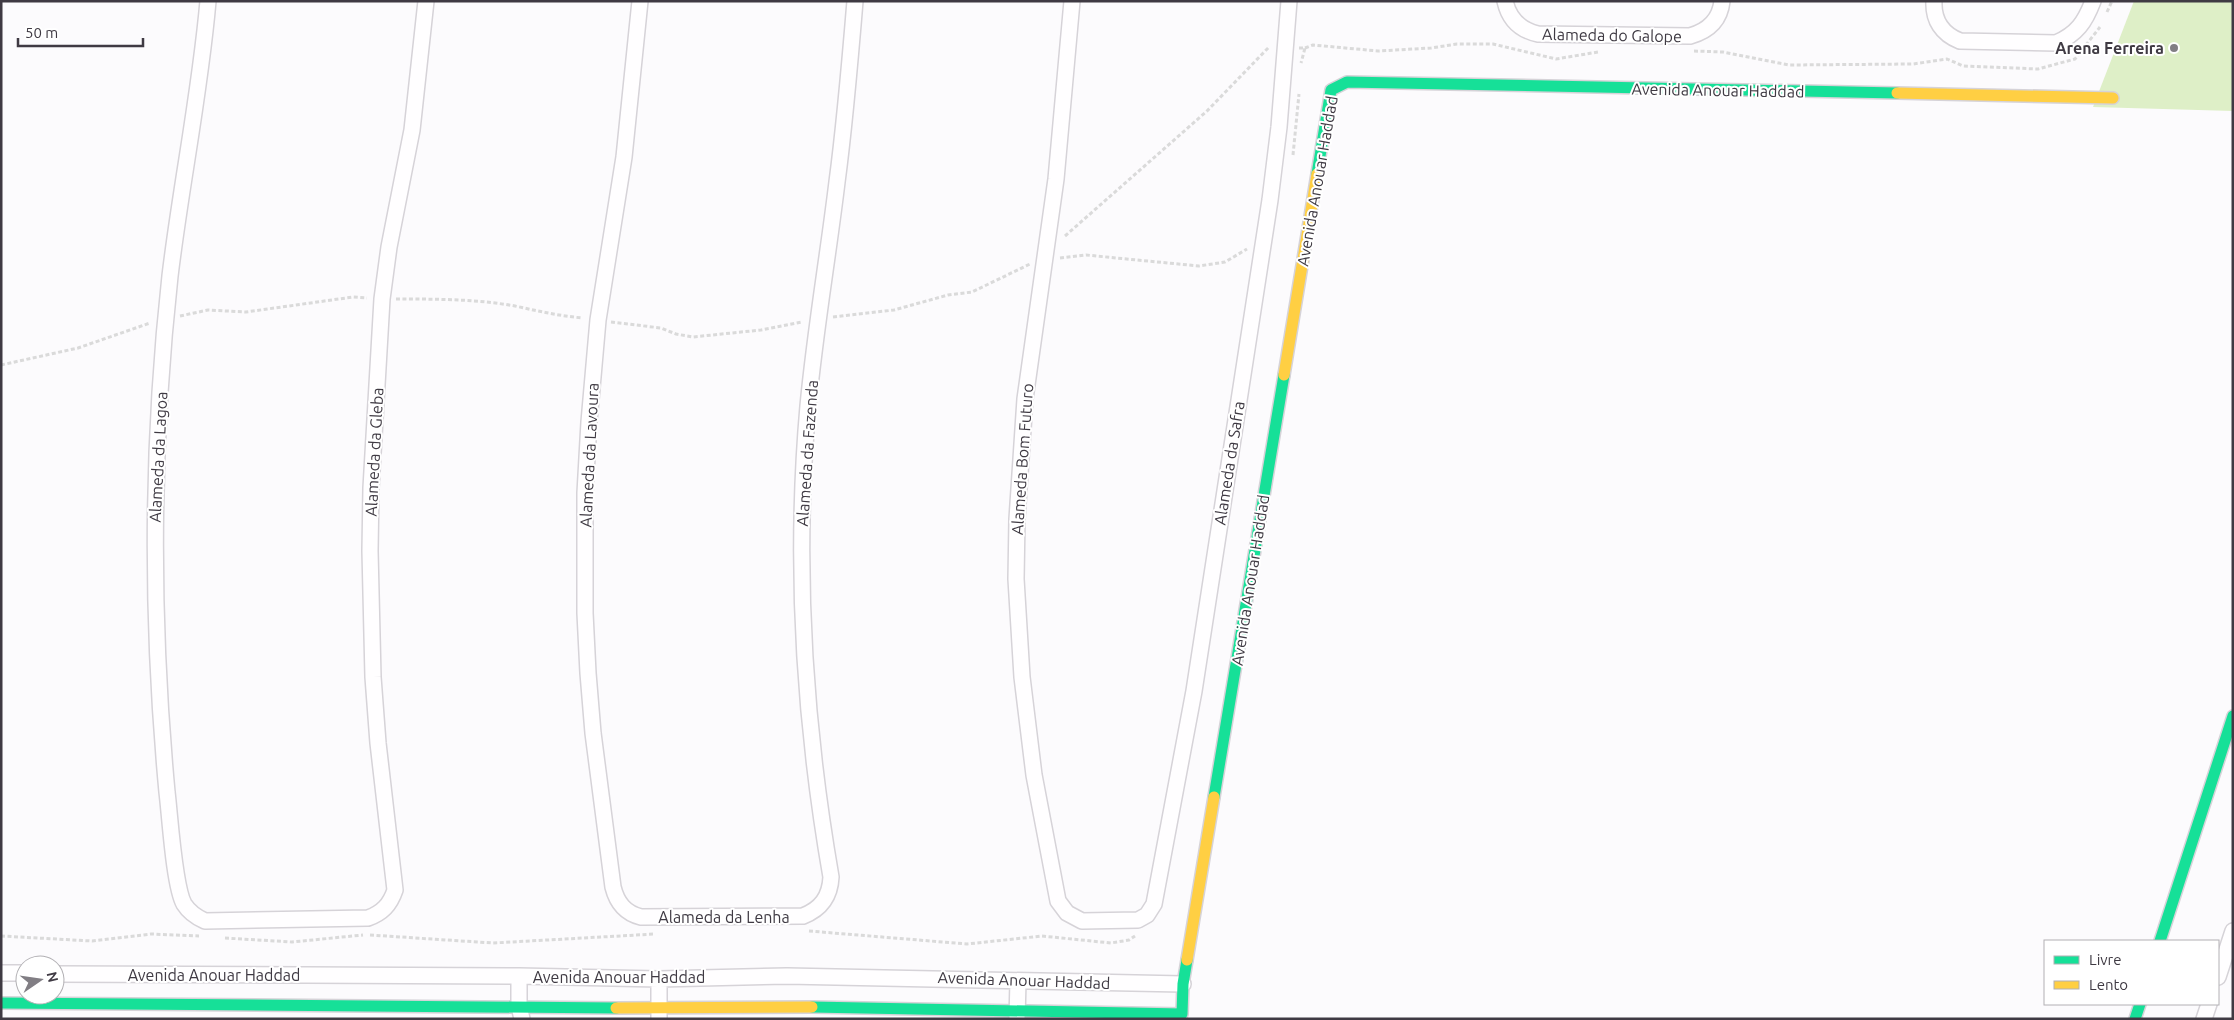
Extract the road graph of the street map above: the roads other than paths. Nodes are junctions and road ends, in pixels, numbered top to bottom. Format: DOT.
graph roads {
  1 [pos="208,1"];
  2 [pos="426,1"];
  3 [pos="640,1"];
  4 [pos="855,1"];
  5 [pos="1072,1"];
  6 [pos="1289,1"];
  7 [pos="1505,1"];
  8 [pos="1722,1"];
  9 [pos="1934,1"];
  10 [pos="2093,1"];
  11 [pos="2113,98"];
  12 [pos="2233,716"];
  13 [pos="823,904"];
  14 [pos="624,908"];
  15 [pos="190,912"];
  16 [pos="1067,913"];
  17 [pos="2233,931"];
  18 [pos="2160,940"];
  19 [pos="1,973"];
  20 [pos="15,974"];
  21 [pos="65,974"];
  22 [pos="2219,974"];
  23 [pos="519,976"];
  24 [pos="660,978"];
  25 [pos="1018,981"];
  26 [pos="1183,984"];
  27 [pos="1,1004"];
  28 [pos="2140,1005"];
  29 [pos="2209,1005"];
  30 [pos="520,1012"];
  31 [pos="659,1014"];
  32 [pos="1017,1015"];
  33 [pos="2135,1019"];
  34 [pos="2204,1019"];
  1 -- 15 [label="street, Alameda da Lagoa"];
  2 -- 15 [label="street, Alameda da Gleba"];
  3 -- 14 [label="street, Alameda da Lavoura"];
  4 -- 13 [label="street, Alameda da Fazenda"];
  5 -- 16 [label="street, Alameda Bom Futuro"];
  6 -- 16 [label="street, Alameda da Safra"];
  7 -- 8 [label="street, Alameda do Galope"];
  9 -- 10 [label="street"];
  11 -- 26 [label="street, Avenida Anouar Haddad"];
  12 -- 18 [label="street"];
  13 -- 14 [label="street, Alameda da Lenha"];
  17 -- 22 [label="street"];
  19 -- 20 [label="street"];
  21 -- 23 [label="street, Avenida Anouar Haddad"];
  23 -- 24 [label="street, Avenida Anouar Haddad"];
  23 -- 30 [label="street"];
  24 -- 25 [label="street, Avenida Anouar Haddad"];
  24 -- 31 [label="street"];
  25 -- 26 [label="street, Avenida Anouar Haddad"];
  25 -- 32 [label="street"];
  26 -- 32 [label="street, Avenida Anouar Haddad"];
  27 -- 30 [label="street, Avenida Anouar Haddad"];
  28 -- 33 [label="street"];
  29 -- 34 [label="street"];
  30 -- 31 [label="street, Avenida Anouar Haddad"];
  31 -- 32 [label="street, Avenida Anouar Haddad"];
}
